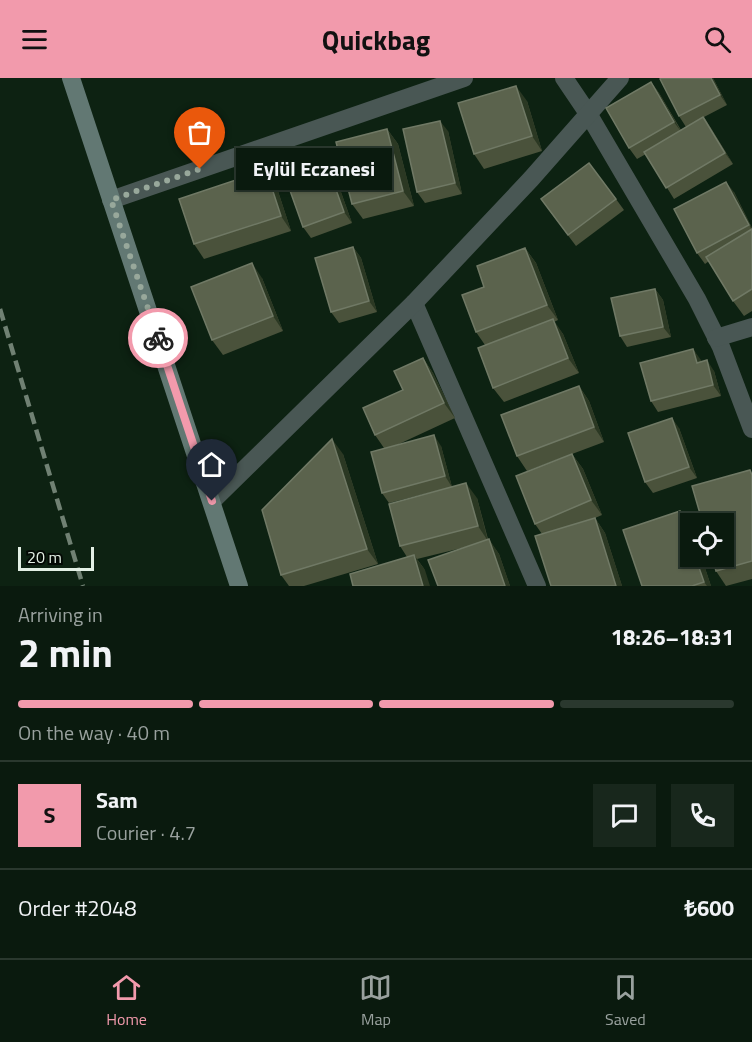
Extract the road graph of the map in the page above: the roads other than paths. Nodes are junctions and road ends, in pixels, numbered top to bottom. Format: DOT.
graph roads {
  1 [pos="70,78"];
  2 [pos="464,78"];
  3 [pos="564,78"];
  4 [pos="620,78"];
  5 [pos="589,115"];
  6 [pos="111,200"];
  7 [pos="414,303"];
  8 [pos="752,327"];
  9 [pos="717,338"];
  10 [pos="752,429"];
  11 [pos="212,501"];
  12 [pos="239,586"];
  13 [pos="537,586"];
  1 -- 6 [label="street"];
  2 -- 6 [label="street"];
  3 -- 5 [label="street"];
  4 -- 5 [label="street"];
  5 -- 7 [label="street"];
  5 -- 9 [label="street"];
  6 -- 11 [label="street"];
  7 -- 11 [label="street"];
  7 -- 13 [label="street"];
  8 -- 9 [label="street"];
  9 -- 10 [label="street"];
  11 -- 12 [label="street"];
}
